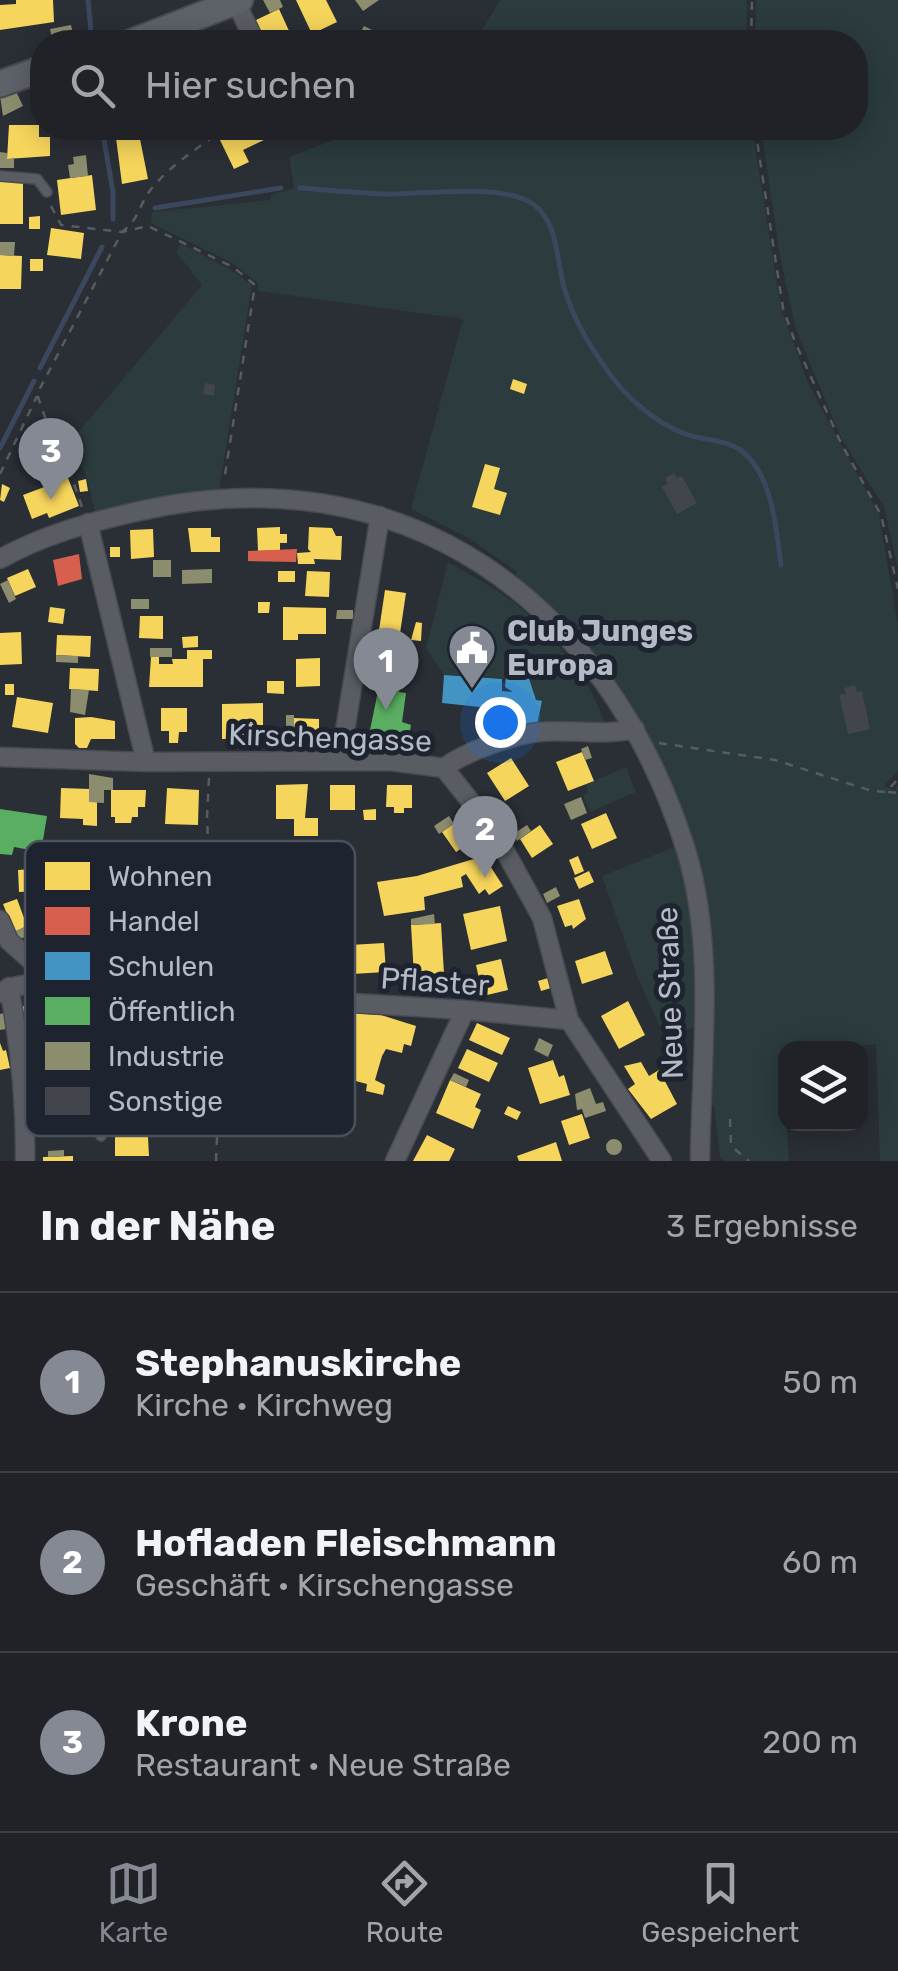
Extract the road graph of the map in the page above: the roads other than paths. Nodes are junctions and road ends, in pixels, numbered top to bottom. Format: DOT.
graph roads {
  1 [pos="238,1"];
  2 [pos="163,30"];
  3 [pos="251,30"];
  4 [pos="30,73"];
  5 [pos="0,84"];
  6 [pos="0,176"];
  7 [pos="48,192"];
  8 [pos="380,516"];
  9 [pos="88,522"];
  10 [pos="0,559"];
  11 [pos="639,737"];
  12 [pos="0,757"];
  13 [pos="340,761"];
  14 [pos="146,762"];
  15 [pos="444,768"];
  16 [pos="0,920"];
  17 [pos="25,954"];
  18 [pos="5,990"];
  19 [pos="355,1006"];
  20 [pos="465,1010"];
  21 [pos="569,1020"];
  22 [pos="25,1099"];
  23 [pos="25,1136"];
  24 [pos="25,1161"];
  25 [pos="396,1161"];
  26 [pos="662,1161"];
  27 [pos="699,1161"];
  1 -- 2 [label="street"];
  1 -- 3 [label="street"];
  4 -- 5 [label="street"];
  6 -- 7 [label="lane"];
  8 -- 9 [label="street, Neue Straße"];
  8 -- 11 [label="street, Neue Straße"];
  8 -- 13 [label="street"];
  9 -- 10 [label="street, Neue Straße"];
  9 -- 14 [label="street"];
  11 -- 15 [label="street"];
  11 -- 27 [label="street, Neue Straße"];
  12 -- 14 [label="street, Kirschengasse"];
  13 -- 14 [label="street, Kirschengasse"];
  13 -- 15 [label="street, Kirschengasse"];
  15 -- 21 [label="street, Kirschengasse"];
  16 -- 17 [label="street"];
  18 -- 22 [label="street"];
  19 -- 20 [label="street, Pflaster"];
  20 -- 21 [label="street, Pflaster"];
  20 -- 25 [label="street"];
  21 -- 26 [label="street, Kirschengasse"];
  23 -- 24 [label="street"];
}
